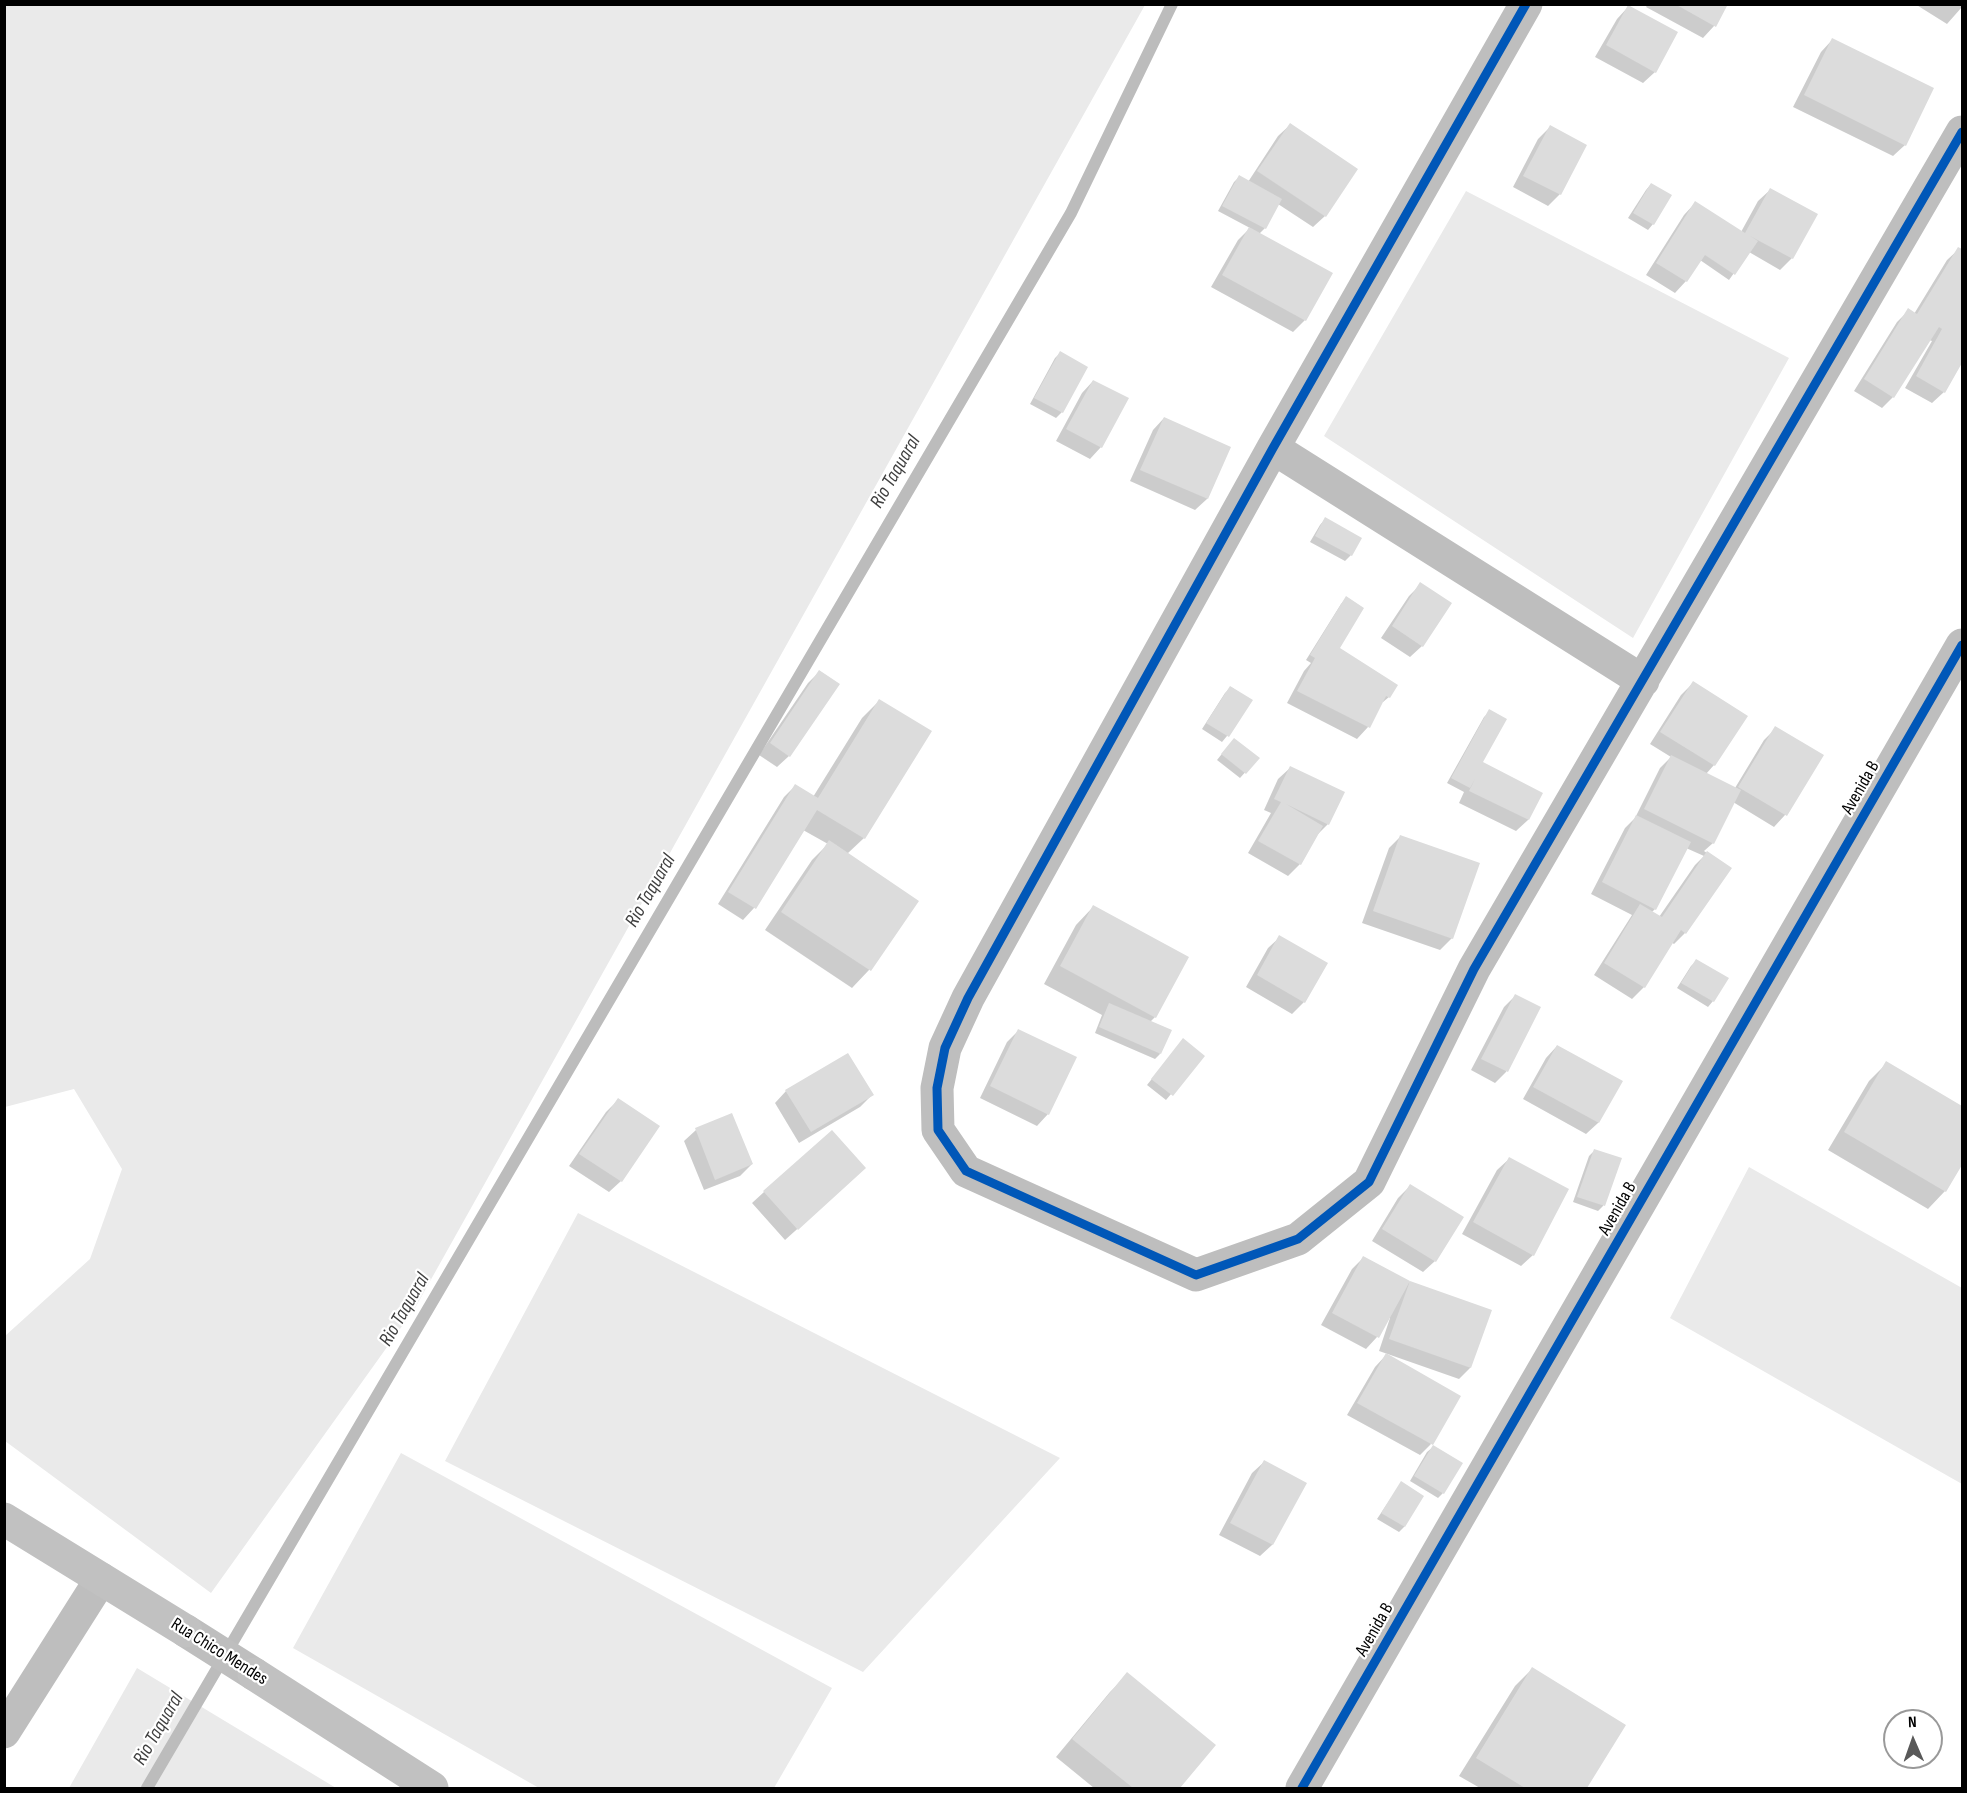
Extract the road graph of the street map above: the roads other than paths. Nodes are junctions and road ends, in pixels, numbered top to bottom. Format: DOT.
graph roads {
  1 [pos="1526,4"];
  2 [pos="1962,132"];
  3 [pos="1273,448"];
  4 [pos="1962,645"];
  5 [pos="1643,681"];
  6 [pos="4,1519"];
  7 [pos="101,1579"];
  8 [pos="186,1631"];
  9 [pos="254,1674"];
  10 [pos="4,1732"];
  11 [pos="432,1788"];
  12 [pos="1302,1788"];
  1 -- 3 [label="street"];
  2 -- 5 [label="street"];
  3 -- 5 [label="street"];
  3 -- 5 [label="street"];
  4 -- 12 [label="street, Avenida B"];
  6 -- 7 [label="main road, Rua Chico Mendes"];
  7 -- 8 [label="main road, Rua Chico Mendes"];
  7 -- 10 [label="street"];
  8 -- 9 [label="street, Rua Chico Mendes"];
  9 -- 11 [label="main road, Rua Chico Mendes"];
}
